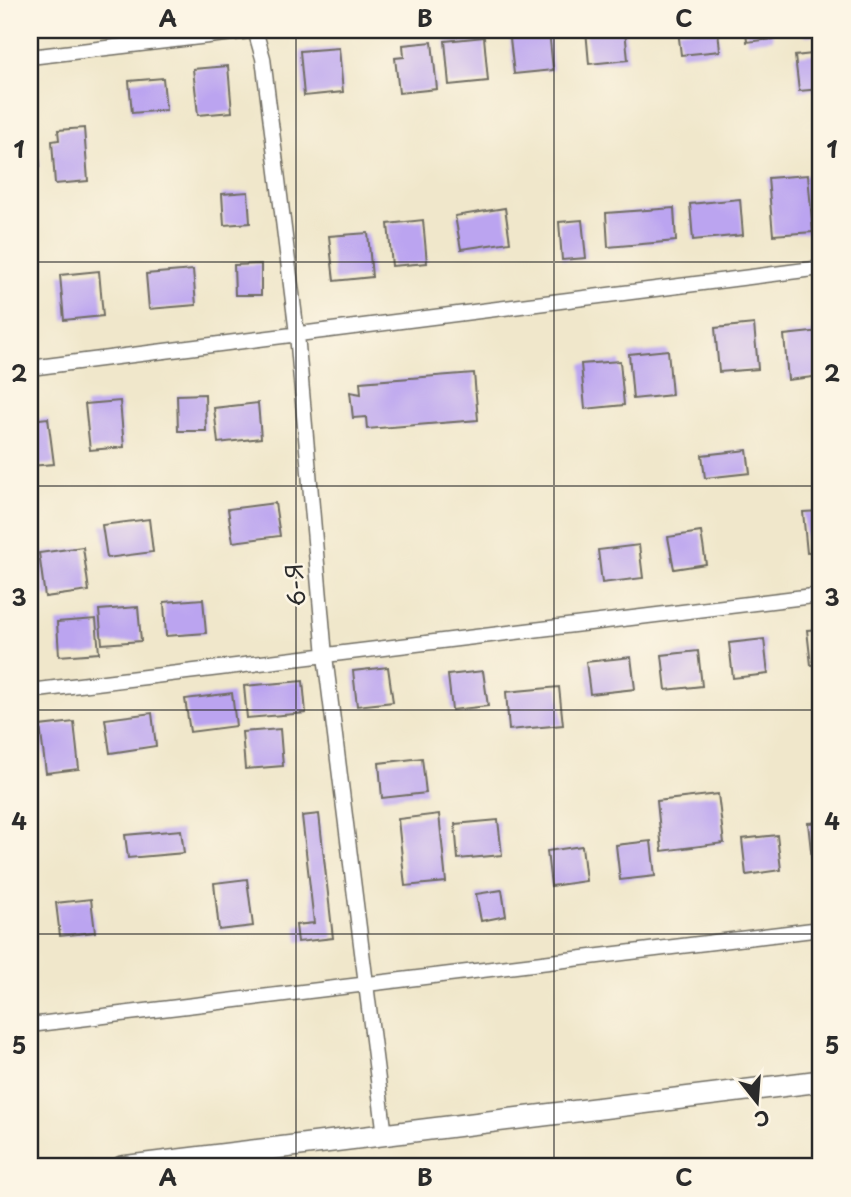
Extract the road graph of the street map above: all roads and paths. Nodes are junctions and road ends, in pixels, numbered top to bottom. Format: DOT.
graph roads {
  1 [pos="256,30"];
  2 [pos="30,57"];
  3 [pos="821,268"];
  4 [pos="297,334"];
  5 [pos="30,368"];
  6 [pos="821,595"];
  7 [pos="325,656"];
  8 [pos="30,691"];
  9 [pos="821,929"];
  10 [pos="366,984"];
  11 [pos="30,1025"];
  12 [pos="821,1081"];
  13 [pos="385,1136"];
  14 [pos="239,1160"];
  15 [pos="122,1167"];
  1 -- 2 [label="street"];
  1 -- 4 [label="street, 6-Я"];
  3 -- 4 [label="street"];
  4 -- 5 [label="street"];
  4 -- 7 [label="street, 6-Я"];
  6 -- 7 [label="street"];
  7 -- 8 [label="street"];
  7 -- 10 [label="street, 6-Я"];
  9 -- 10 [label="street"];
  10 -- 11 [label="street"];
  10 -- 13 [label="street, 6-Я"];
  12 -- 13 [label="main road"];
  13 -- 14 [label="main road"];
  14 -- 15 [label="main road"];
}
